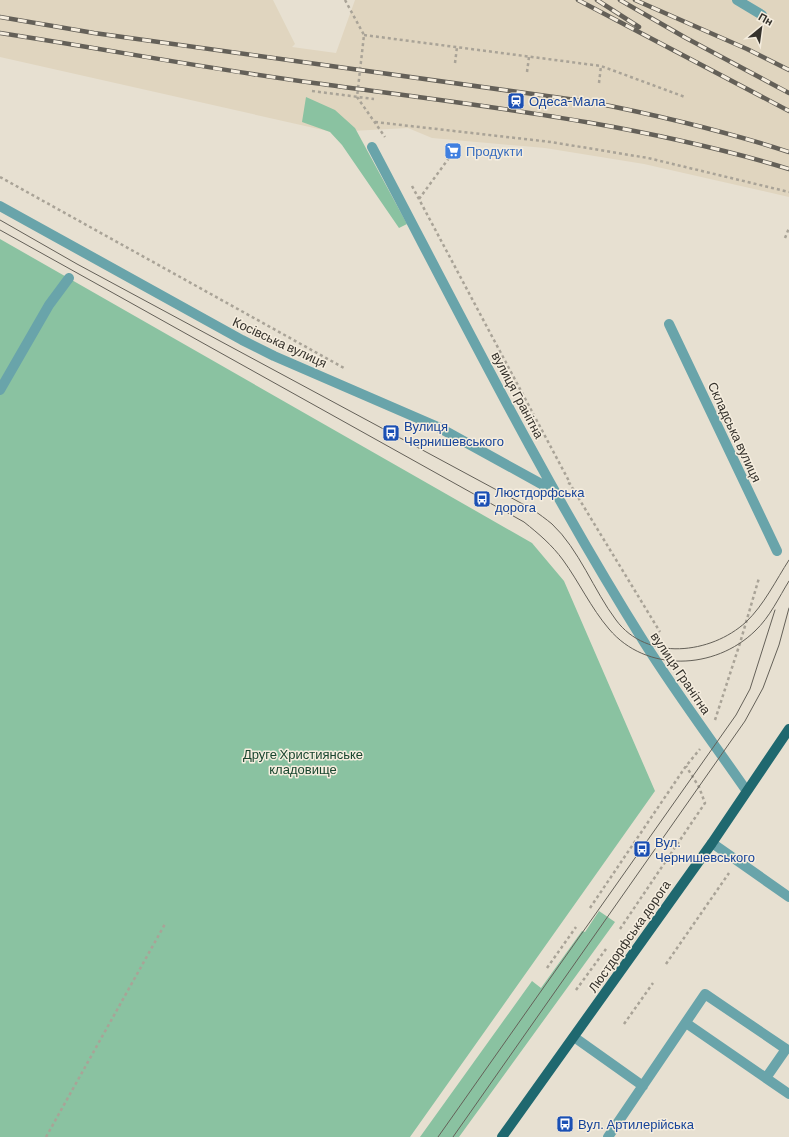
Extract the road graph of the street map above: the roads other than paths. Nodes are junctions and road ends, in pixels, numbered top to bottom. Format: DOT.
graph roads {
  1 [pos="737,0"];
  2 [pos="762,15"];
  3 [pos="372,147"];
  4 [pos="0,206"];
  5 [pos="69,278"];
  6 [pos="669,324"];
  7 [pos="0,390"];
  8 [pos="554,491"];
  9 [pos="776,551"];
  10 [pos="789,729"];
  11 [pos="746,790"];
  12 [pos="712,843"];
  13 [pos="789,897"];
  14 [pos="686,1023"];
  15 [pos="574,1037"];
  16 [pos="766,1078"];
  17 [pos="643,1086"];
  18 [pos="789,1094"];
  19 [pos="502,1137"];
  20 [pos="608,1137"];
  1 -- 2 [label="street"];
  3 -- 8 [label="street, вулиця Гранітна"];
  4 -- 8 [label="street, Косівська вулиця"];
  5 -- 7 [label="street"];
  6 -- 9 [label="street, Складська вулиця"];
  8 -- 11 [label="street, вулиця Гранітна"];
  10 -- 11 [label="main road, Люстдорфська дорога"];
  11 -- 12 [label="main road, Люстдорфська дорога"];
  12 -- 13 [label="street"];
  12 -- 15 [label="main road, Люстдорфська дорога"];
  14 -- 16 [label="street"];
  14 -- 16 [label="street"];
  14 -- 17 [label="street"];
  15 -- 17 [label="street"];
  15 -- 19 [label="main road, Люстдорфська дорога"];
  16 -- 18 [label="street"];
  17 -- 20 [label="street"];
}
